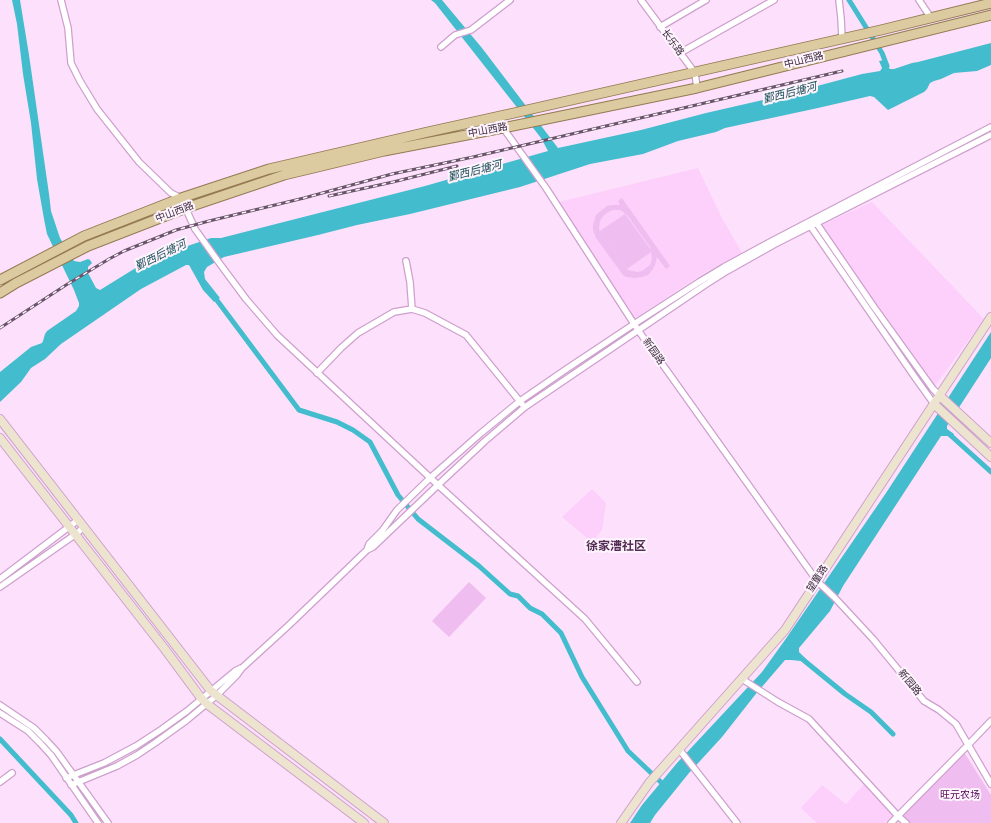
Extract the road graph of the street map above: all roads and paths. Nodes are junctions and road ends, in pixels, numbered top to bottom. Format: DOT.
graph roads {
  1 [pos="62,0"];
  2 [pos="510,0"];
  3 [pos="641,0"];
  4 [pos="706,0"];
  5 [pos="774,0"];
  6 [pos="839,0"];
  7 [pos="919,0"];
  8 [pos="990,4"];
  9 [pos="991,15"];
  10 [pos="931,18"];
  11 [pos="660,27"];
  12 [pos="842,39"];
  13 [pos="441,47"];
  14 [pos="680,53"];
  15 [pos="695,73"];
  16 [pos="697,88"];
  17 [pos="496,118"];
  18 [pos="991,127"];
  19 [pos="503,128"];
  20 [pos="991,135"];
  21 [pos="181,198"];
  22 [pos="186,208"];
  23 [pos="813,223"];
  24 [pos="406,260"];
  25 [pos="0,280"];
  26 [pos="0,293"];
  27 [pos="412,309"];
  28 [pos="991,317"];
  29 [pos="634,324"];
  30 [pos="638,330"];
  31 [pos="318,373"];
  32 [pos="943,398"];
  33 [pos="520,401"];
  34 [pos="525,407"];
  35 [pos="937,407"];
  36 [pos="0,419"];
  37 [pos="0,438"];
  38 [pos="991,442"];
  39 [pos="991,457"];
  40 [pos="430,478"];
  41 [pos="438,485"];
  42 [pos="78,520"];
  43 [pos="70,527"];
  44 [pos="84,527"];
  45 [pos="76,534"];
  46 [pos="367,550"];
  47 [pos="0,578"];
  48 [pos="819,583"];
  49 [pos="0,587"];
  50 [pos="742,679"];
  51 [pos="636,682"];
  52 [pos="214,693"];
  53 [pos="204,701"];
  54 [pos="0,705"];
  55 [pos="0,713"];
  56 [pos="991,721"];
  57 [pos="968,745"];
  58 [pos="680,749"];
  59 [pos="12,773"];
  60 [pos="73,775"];
  61 [pos="66,778"];
  62 [pos="0,782"];
  63 [pos="78,782"];
  64 [pos="991,784"];
  65 [pos="71,785"];
  66 [pos="898,816"];
  67 [pos="98,823"];
  68 [pos="108,823"];
  69 [pos="364,823"];
  70 [pos="384,823"];
  71 [pos="621,823"];
  72 [pos="737,823"];
  73 [pos="891,823"];
  74 [pos="906,823"];
  1 -- 21 [label="street"];
  2 -- 13 [label="street"];
  3 -- 11 [label="street, 长乐路"];
  4 -- 11 [label="street"];
  5 -- 14 [label="street"];
  6 -- 12 [label="street"];
  7 -- 10 [label="street"];
  8 -- 10 [label="main road, 中山西路"];
  9 -- 16 [label="main road, 中山西路"];
  10 -- 12 [label="main road, 中山西路"];
  11 -- 14 [label="street, 长乐路"];
  12 -- 15 [label="main road, 中山西路"];
  14 -- 15 [label="street, 长乐路"];
  15 -- 16 [label="street, 长乐路"];
  15 -- 17 [label="main road, 中山西路"];
  16 -- 19 [label="main road, 中山西路"];
  17 -- 19 [label="street, 新园路"];
  17 -- 21 [label="main road, 中山西路"];
  18 -- 23 [label="street"];
  19 -- 22 [label="main road, 中山西路"];
  19 -- 29 [label="street, 新园路"];
  20 -- 23 [label="street"];
  21 -- 22 [label="street"];
  21 -- 25 [label="main road, 中山西路"];
  22 -- 26 [label="main road, 中山西路"];
  22 -- 31 [label="street"];
  23 -- 29 [label="street"];
  23 -- 30 [label="street"];
  23 -- 32 [label="street"];
  23 -- 35 [label="street"];
  24 -- 27 [label="street"];
  27 -- 31 [label="street"];
  27 -- 33 [label="street"];
  28 -- 32 [label="street, 望童路"];
  29 -- 30 [label="street, 新园路"];
  29 -- 33 [label="street"];
  30 -- 34 [label="street"];
  30 -- 48 [label="street, 新园路"];
  31 -- 40 [label="street"];
  32 -- 35 [label="street, 望童路"];
  32 -- 38 [label="street"];
  33 -- 34 [label="street"];
  33 -- 40 [label="street"];
  34 -- 41 [label="street"];
  35 -- 39 [label="street"];
  35 -- 48 [label="street, 望童路"];
  36 -- 42 [label="street"];
  37 -- 43 [label="street"];
  40 -- 41 [label="street"];
  40 -- 46 [label="street"];
  41 -- 46 [label="street"];
  41 -- 51 [label="street"];
  42 -- 43 [label="street"];
  42 -- 44 [label="street"];
  43 -- 45 [label="street"];
  43 -- 47 [label="street"];
  44 -- 45 [label="street"];
  44 -- 52 [label="street"];
  45 -- 49 [label="street"];
  45 -- 53 [label="street"];
  46 -- 52 [label="street"];
  48 -- 50 [label="street, 望童路"];
  48 -- 57 [label="street, 新园路"];
  50 -- 58 [label="street, 望童路"];
  50 -- 66 [label="street"];
  52 -- 53 [label="street"];
  52 -- 70 [label="street"];
  53 -- 60 [label="street"];
  53 -- 63 [label="street"];
  53 -- 69 [label="street"];
  54 -- 60 [label="street"];
  55 -- 61 [label="street"];
  56 -- 57 [label="street"];
  57 -- 64 [label="street, 新园路"];
  57 -- 66 [label="street"];
  58 -- 71 [label="street, 望童路"];
  58 -- 72 [label="street"];
  59 -- 62 [label="street"];
  60 -- 61 [label="street"];
  60 -- 63 [label="street"];
  61 -- 65 [label="street"];
  63 -- 65 [label="street"];
  63 -- 68 [label="street"];
  65 -- 67 [label="street"];
  66 -- 73 [label="street"];
  66 -- 74 [label="street"];
}
